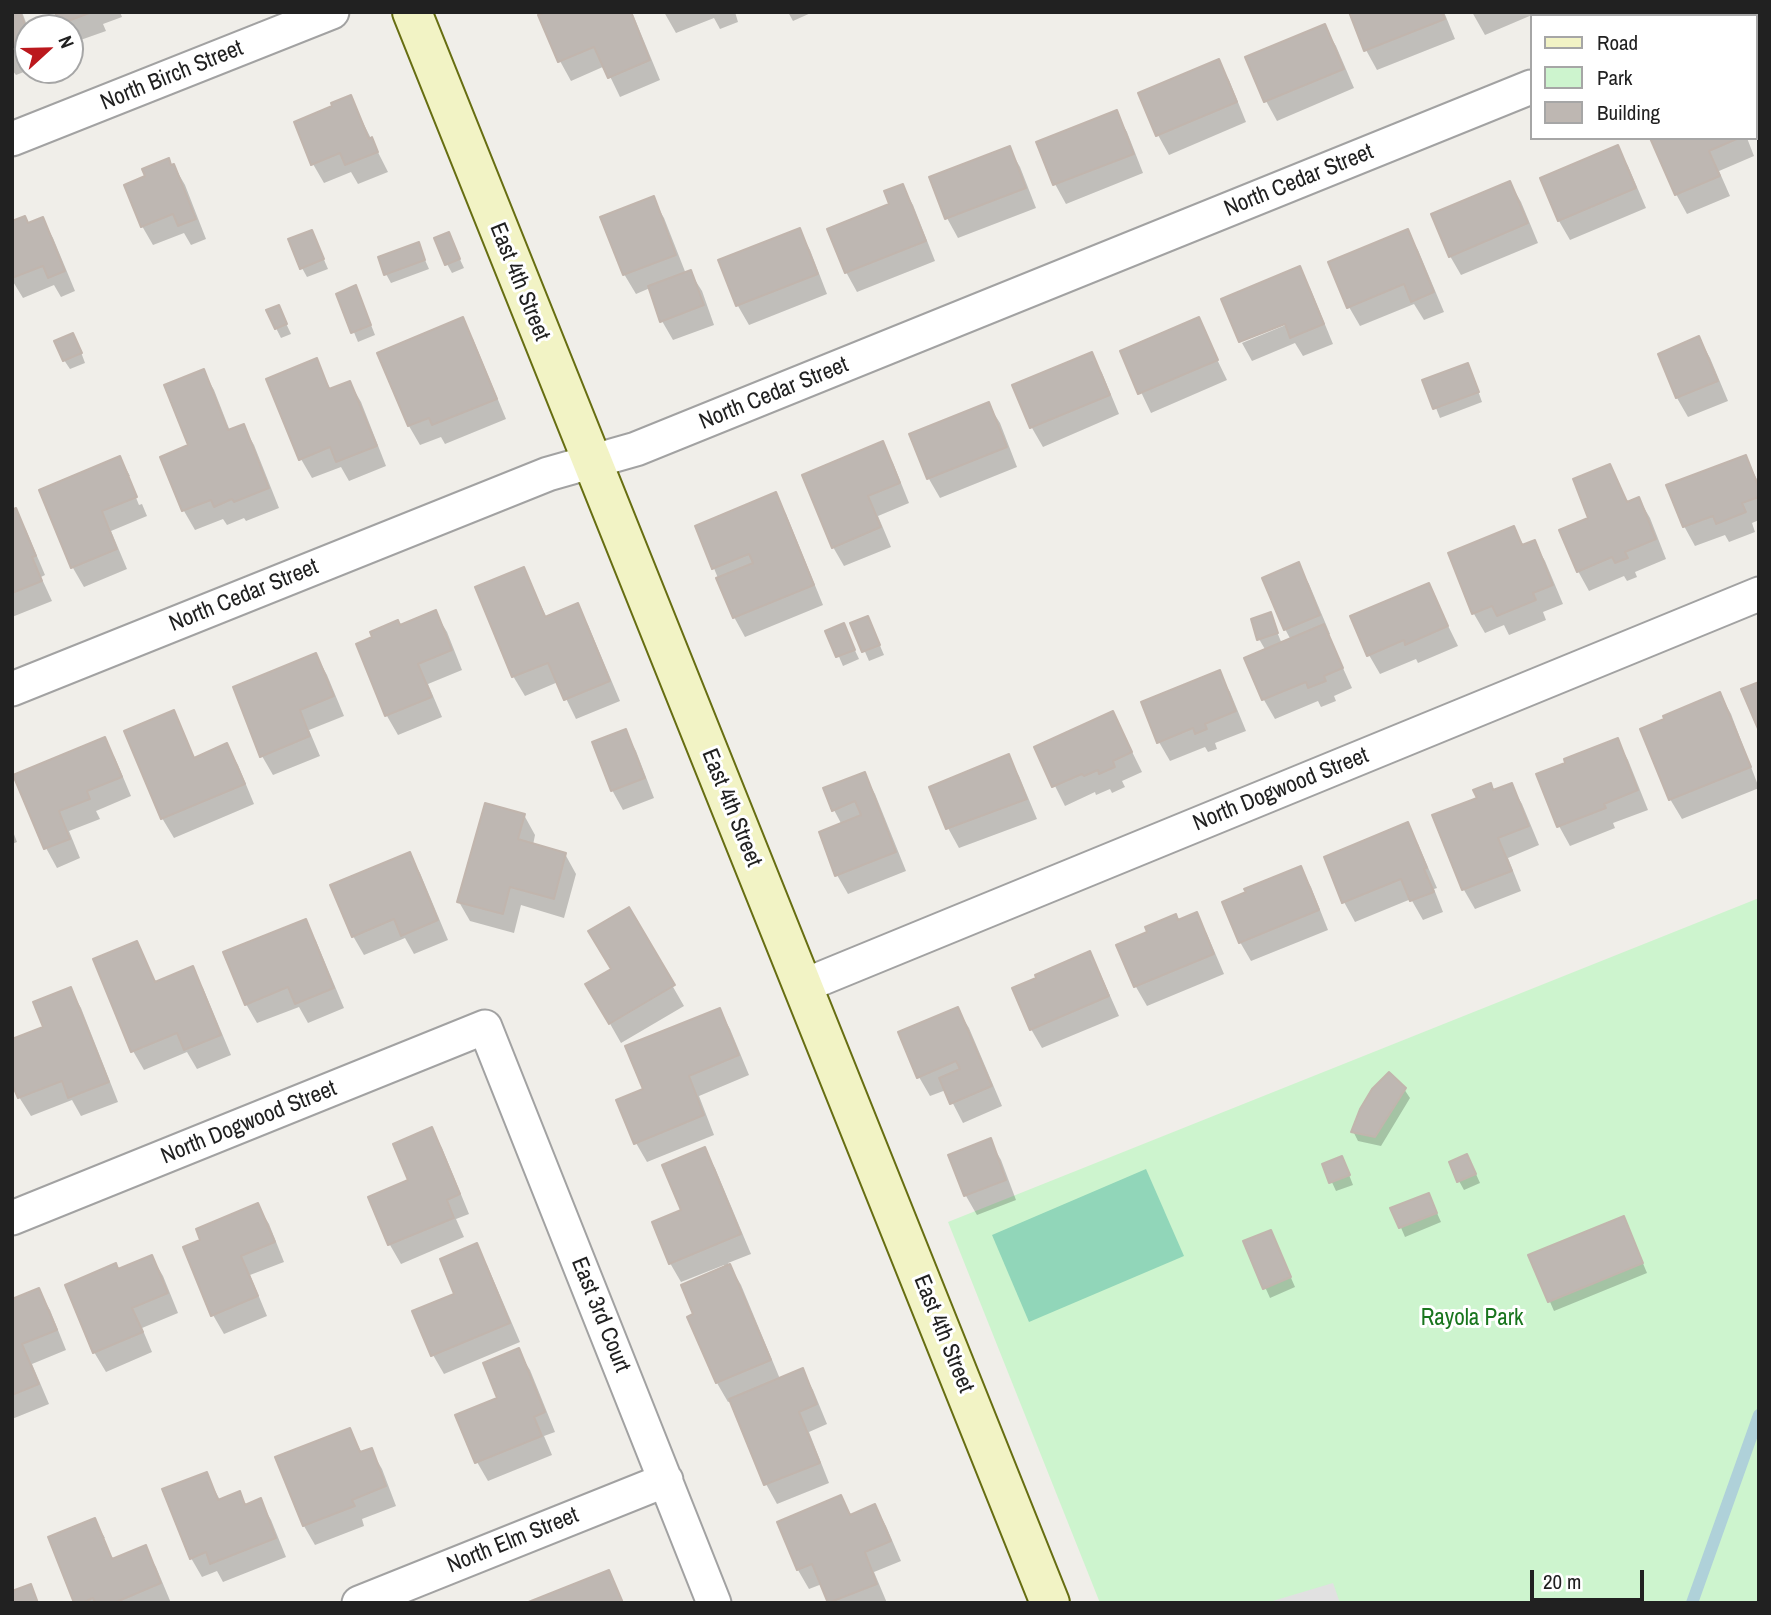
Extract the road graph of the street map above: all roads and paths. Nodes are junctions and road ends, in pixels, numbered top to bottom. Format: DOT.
graph roads {
  1 [pos="332,12"];
  2 [pos="412,12"];
  3 [pos="1530,87"];
  4 [pos="12,139"];
  5 [pos="591,462"];
  6 [pos="1759,594"];
  7 [pos="12,689"];
  8 [pos="803,986"];
  9 [pos="485,1027"];
  10 [pos="12,1219"];
  11 [pos="666,1480"];
  12 [pos="359,1603"];
  13 [pos="714,1603"];
  14 [pos="1051,1603"];
  1 -- 4 [label="street, North Birch Street"];
  2 -- 5 [label="street, East 4th Street"];
  3 -- 5 [label="street, North Cedar Street"];
  5 -- 7 [label="street, North Cedar Street"];
  5 -- 8 [label="street, East 4th Street"];
  6 -- 8 [label="street, North Dogwood Street"];
  8 -- 14 [label="street, East 4th Street"];
  9 -- 10 [label="street, North Dogwood Street"];
  9 -- 11 [label="street, East 3rd Court"];
  11 -- 12 [label="street, North Elm Street"];
  11 -- 13 [label="street, East 3rd Court"];
}
